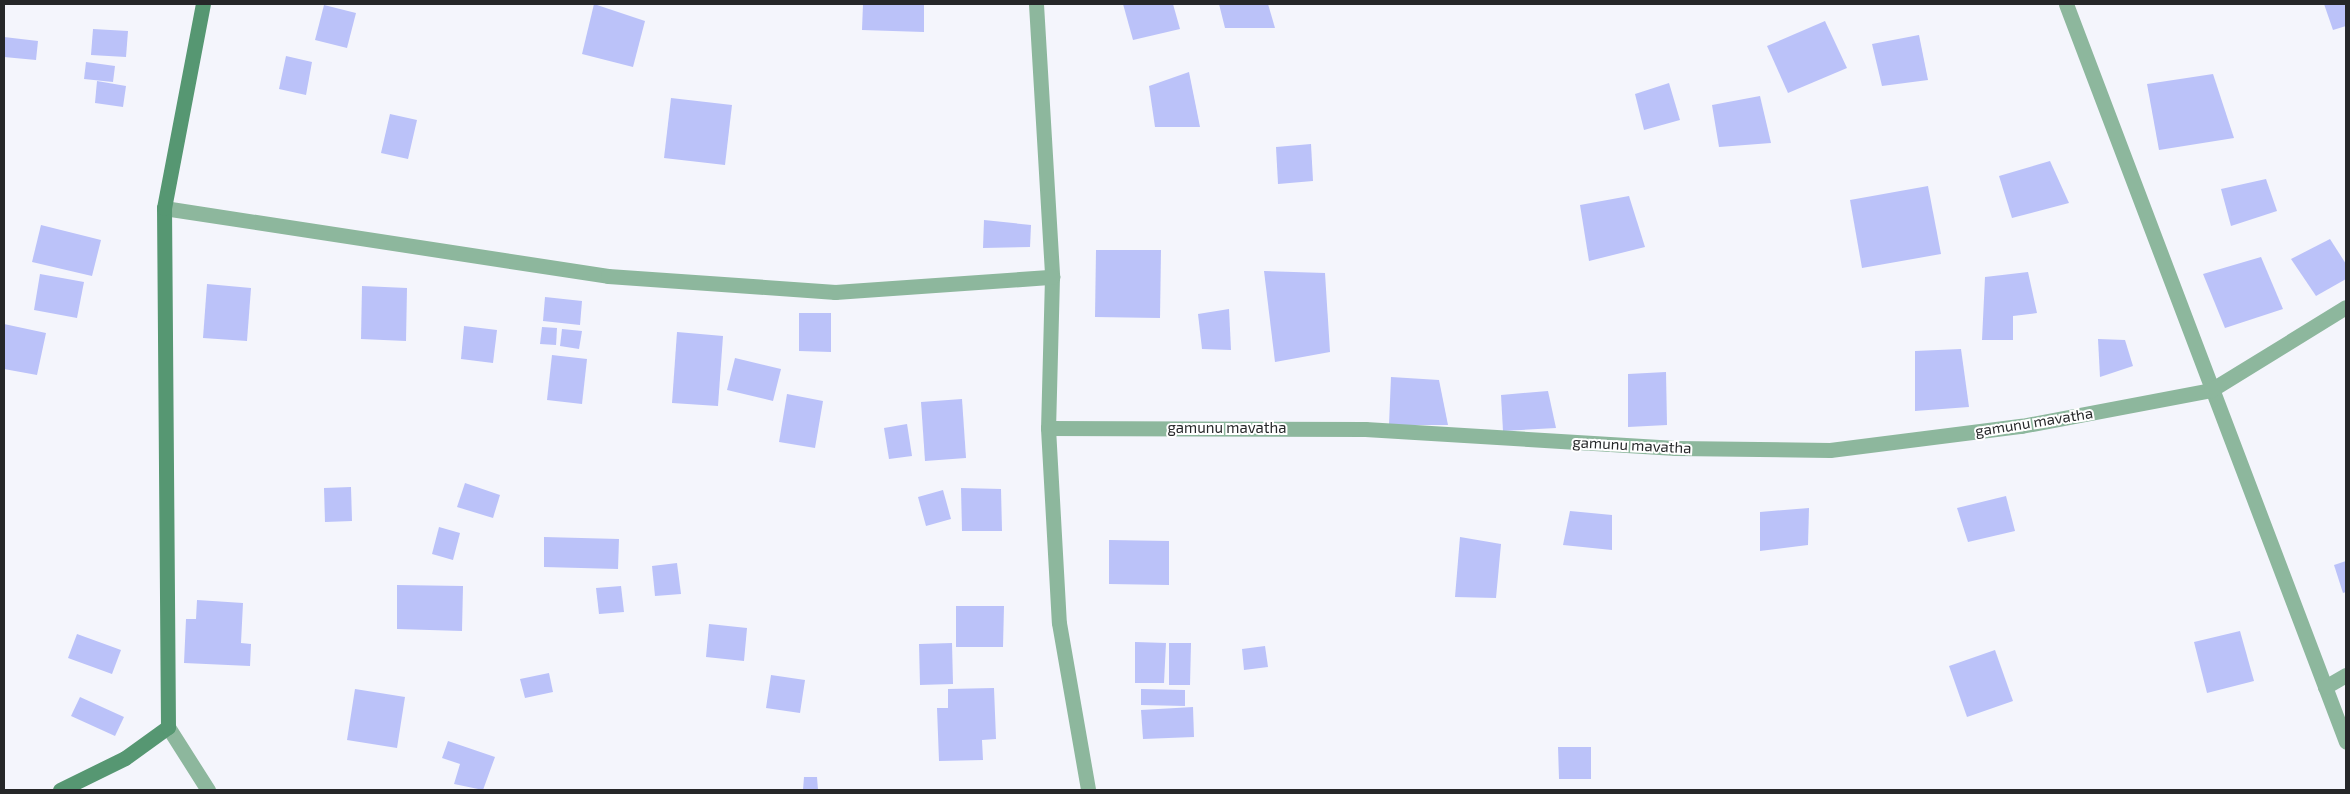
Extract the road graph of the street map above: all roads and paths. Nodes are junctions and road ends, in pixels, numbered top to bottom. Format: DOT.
graph roads {
  1 [pos="203,4"];
  2 [pos="1036,4"];
  3 [pos="2066,4"];
  4 [pos="164,208"];
  5 [pos="1052,278"];
  6 [pos="2346,307"];
  7 [pos="2211,390"];
  8 [pos="1048,428"];
  9 [pos="2346,675"];
  10 [pos="2325,687"];
  11 [pos="168,727"];
  12 [pos="2346,742"];
  13 [pos="60,790"];
  14 [pos="208,790"];
  15 [pos="1088,790"];
  1 -- 4 [label="street"];
  2 -- 5 [label="street"];
  3 -- 7 [label="street"];
  4 -- 5 [label="street"];
  4 -- 11 [label="street"];
  5 -- 8 [label="street"];
  6 -- 7 [label="street"];
  7 -- 8 [label="street, gamunu mavatha"];
  7 -- 10 [label="street"];
  8 -- 15 [label="street"];
  9 -- 10 [label="street"];
  10 -- 12 [label="street"];
  11 -- 13 [label="street"];
  11 -- 14 [label="street"];
}
